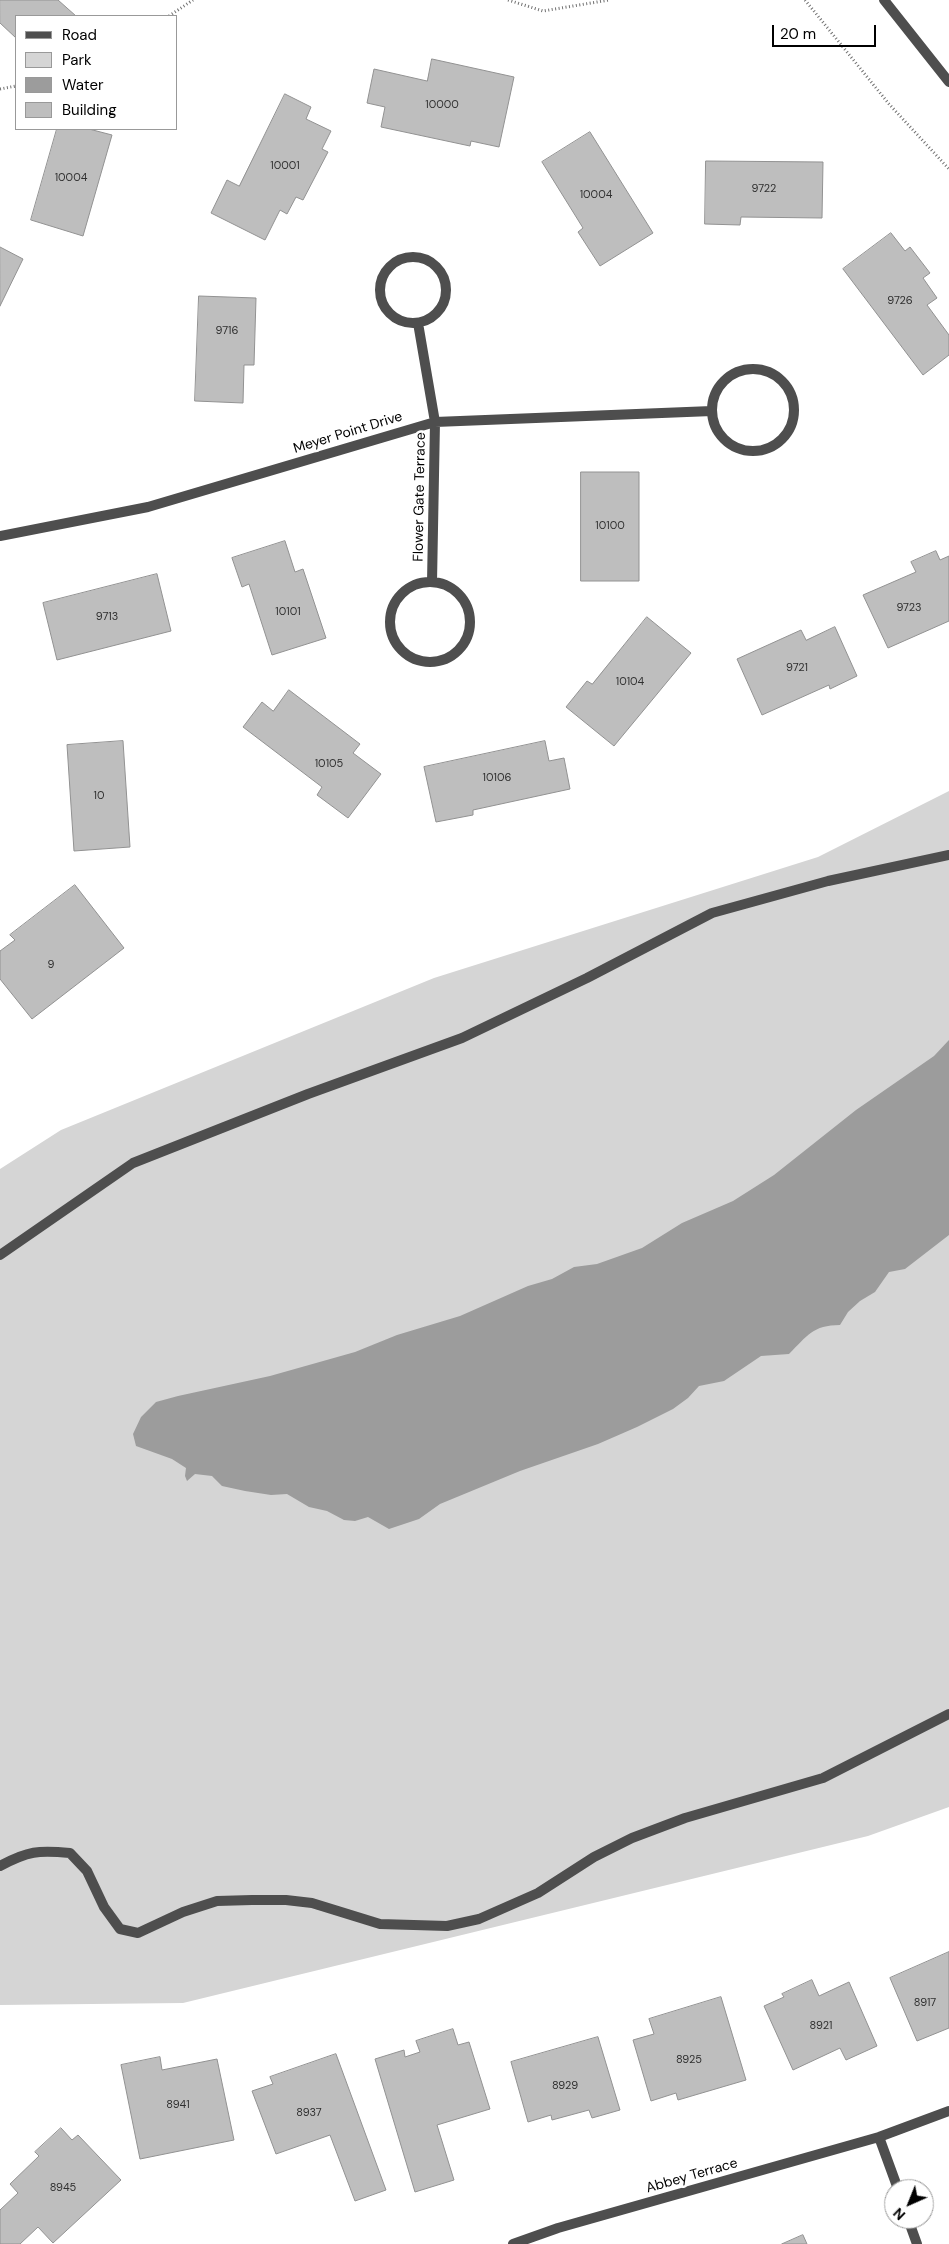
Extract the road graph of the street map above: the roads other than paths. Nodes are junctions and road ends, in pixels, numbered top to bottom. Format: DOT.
graph roads {
  1 [pos="884,0"];
  2 [pos="949,82"];
  3 [pos="418,323"];
  4 [pos="712,411"];
  5 [pos="435,422"];
  6 [pos="0,536"];
  7 [pos="432,582"];
  8 [pos="949,855"];
  9 [pos="0,1256"];
  10 [pos="949,1714"];
  11 [pos="0,1866"];
  12 [pos="949,2111"];
  13 [pos="879,2137"];
  14 [pos="894,2179"];
  15 [pos="912,2229"];
  16 [pos="513,2244"];
  17 [pos="918,2244"];
  1 -- 2 [label="street"];
  3 -- 3 [label="street"];
  3 -- 5 [label="street, Flower Gate Terrace"];
  4 -- 4 [label="street"];
  4 -- 5 [label="street, Meyer Point Drive"];
  5 -- 6 [label="street, Meyer Point Drive"];
  5 -- 7 [label="street, Flower Gate Terrace"];
  7 -- 7 [label="street, Flower Gate Terrace"];
  8 -- 9 [label="street"];
  10 -- 11 [label="street"];
  12 -- 13 [label="street, Abbey Terrace"];
  13 -- 14 [label="street"];
  13 -- 16 [label="street, Abbey Terrace"];
  15 -- 17 [label="street"];
}
